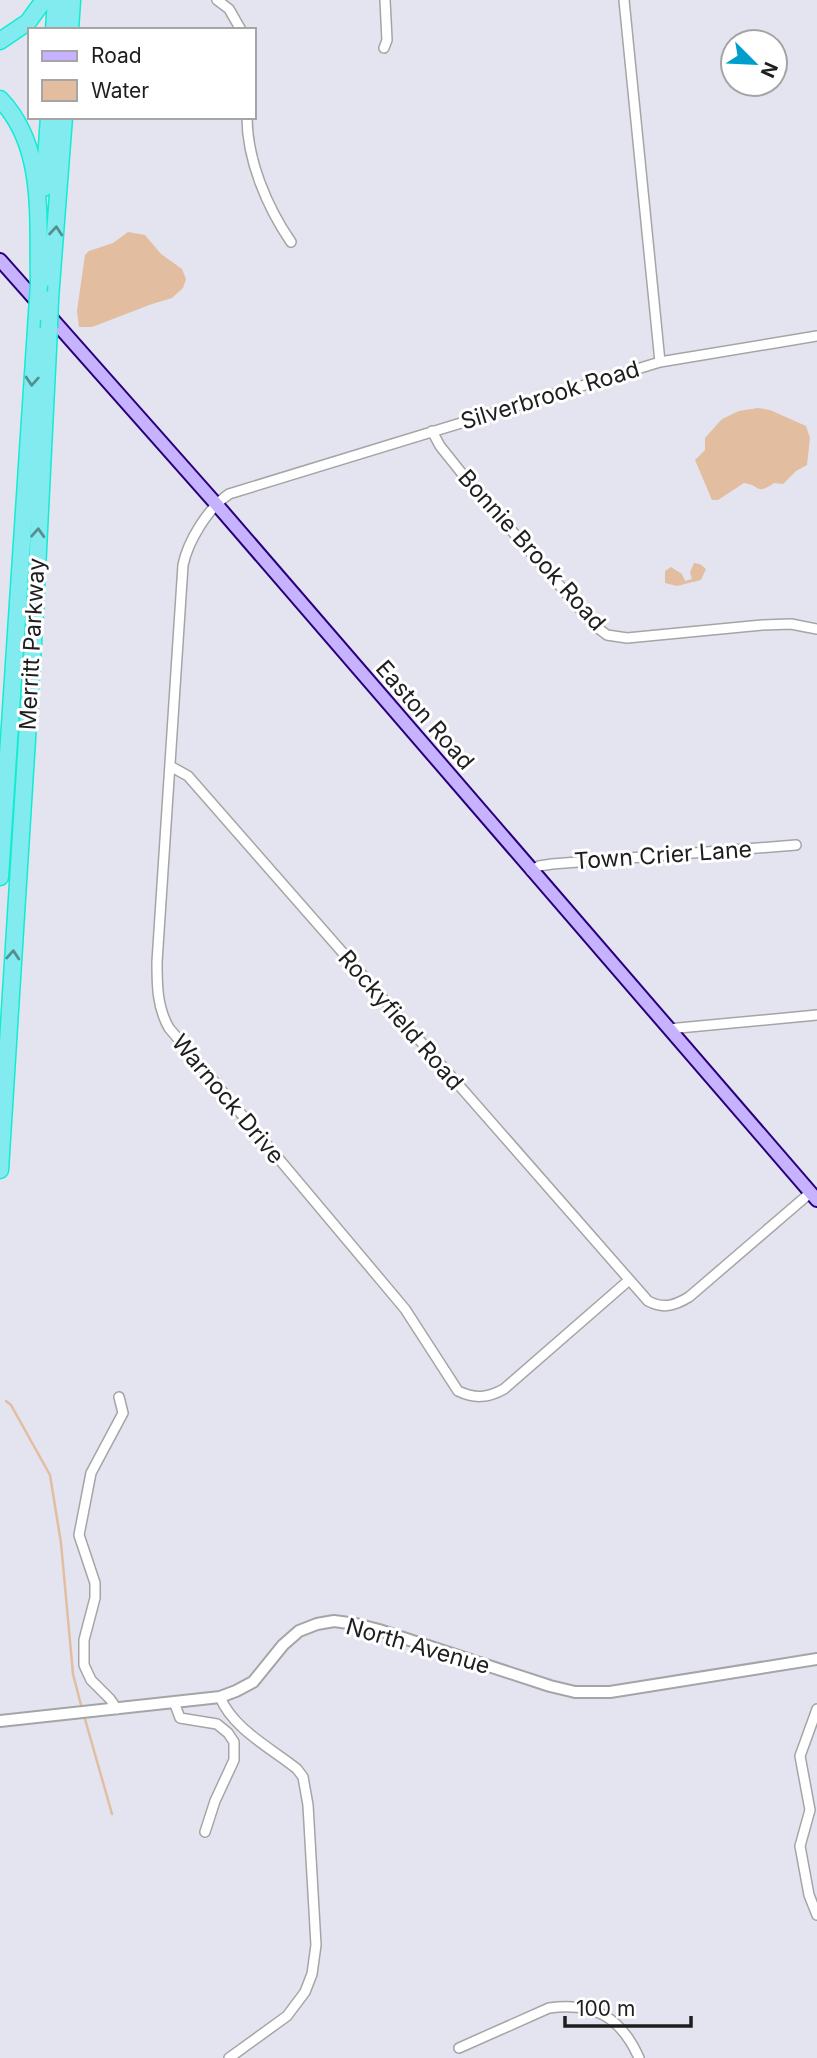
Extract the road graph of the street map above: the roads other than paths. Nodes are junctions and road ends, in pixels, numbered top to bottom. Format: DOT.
graph roads {
  1 [pos="44,0"];
  2 [pos="56,0"];
  3 [pos="72,0"];
  4 [pos="217,0"];
  5 [pos="385,0"];
  6 [pos="624,0"];
  7 [pos="54,28"];
  8 [pos="70,28"];
  9 [pos="239,28"];
  10 [pos="0,41"];
  11 [pos="384,48"];
  12 [pos="0,99"];
  13 [pos="49,119"];
  14 [pos="64,119"];
  15 [pos="247,119"];
  16 [pos="291,242"];
  17 [pos="0,260"];
  18 [pos="38,285"];
  19 [pos="817,336"];
  20 [pos="660,362"];
  21 [pos="432,431"];
  22 [pos="217,505"];
  23 [pos="817,629"];
  24 [pos="170,766"];
  25 [pos="793,845"];
  26 [pos="531,871"];
  27 [pos="0,877"];
  28 [pos="817,1015"];
  29 [pos="668,1029"];
  30 [pos="0,1170"];
  31 [pos="814,1196"];
  32 [pos="628,1281"];
  33 [pos="119,1397"];
  34 [pos="817,1659"];
  35 [pos="220,1697"];
  36 [pos="174,1702"];
  37 [pos="117,1709"];
  38 [pos="817,1709"];
  39 [pos="0,1721"];
  40 [pos="205,1832"];
  41 [pos="817,1915"];
  42 [pos="459,2048"];
  43 [pos="229,2058"];
  44 [pos="639,2058"];
  1 -- 10 [label="highway"];
  2 -- 7 [label="highway"];
  3 -- 8 [label="highway"];
  4 -- 9 [label="street"];
  5 -- 11 [label="street"];
  6 -- 20 [label="street, Silverbrook Road"];
  12 -- 18 [label="highway"];
  13 -- 18 [label="highway, Merritt Parkway"];
  30 -- 14 [label="highway, Merritt Parkway, one-way, bridge"];
  15 -- 16 [label="street"];
  17 -- 22 [label="main road, Easton Road"];
  18 -- 27 [label="highway, Merritt Parkway, one-way, bridge"];
  19 -- 20 [label="street"];
  20 -- 21 [label="street, Silverbrook Road"];
  21 -- 22 [label="street, Silverbrook Road"];
  21 -- 23 [label="street, Bonnie Brook Road"];
  22 -- 24 [label="street, Warnock Drive"];
  22 -- 26 [label="main road, Easton Road"];
  24 -- 32 [label="street, Rockyfield Road"];
  24 -- 32 [label="street, Warnock Drive"];
  25 -- 26 [label="street, Town Crier Lane"];
  26 -- 29 [label="main road, Easton Road"];
  28 -- 29 [label="street"];
  29 -- 31 [label="main road, Easton Road"];
  31 -- 32 [label="street, Rockyfield Road"];
  33 -- 37 [label="street"];
  34 -- 35 [label="street, North Avenue"];
  35 -- 36 [label="street, North Avenue"];
  35 -- 43 [label="street"];
  36 -- 37 [label="street, North Avenue"];
  36 -- 40 [label="street"];
  37 -- 39 [label="street, North Avenue"];
  38 -- 41 [label="street"];
  42 -- 44 [label="street"];
}
